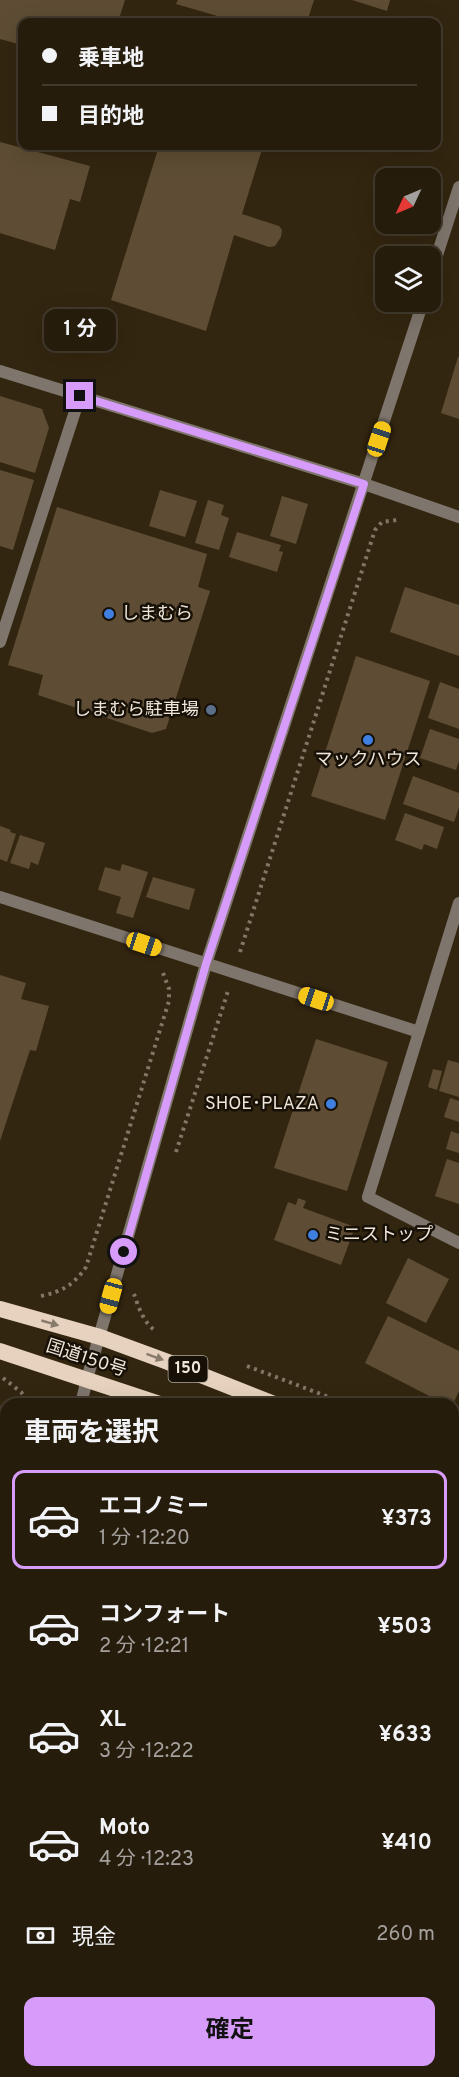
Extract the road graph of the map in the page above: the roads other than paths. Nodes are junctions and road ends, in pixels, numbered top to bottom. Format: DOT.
graph roads {
  1 [pos="459,187"];
  2 [pos="440,246"];
  3 [pos="420,312"];
  4 [pos="0,371"];
  5 [pos="80,396"];
  6 [pos="364,484"];
  7 [pos="459,517"];
  8 [pos="0,642"];
  9 [pos="0,897"];
  10 [pos="459,903"];
  11 [pos="206,964"];
  12 [pos="419,1032"];
  13 [pos="459,1243"];
  14 [pos="0,1309"];
  15 [pos="100,1337"];
  16 [pos="0,1351"];
  17 [pos="87,1379"];
  18 [pos="82,1398"];
  19 [pos="142,1398"];
  20 [pos="259,1398"];
  1 -- 2 [label="street"];
  3 -- 6 [label="street"];
  4 -- 5 [label="street"];
  5 -- 6 [label="street"];
  5 -- 8 [label="street"];
  6 -- 7 [label="street"];
  6 -- 11 [label="street"];
  9 -- 11 [label="street"];
  10 -- 12 [label="street"];
  11 -- 12 [label="street"];
  11 -- 15 [label="street"];
  12 -- 13 [label="street"];
  14 -- 15 [label="highway, 国道150号 / 150, one-way"];
  15 -- 17 [label="street"];
  15 -- 20 [label="highway, 国道150号 / 150, one-way"];
  16 -- 17 [label="highway, 国道150号 / 150"];
  17 -- 18 [label="street"];
  17 -- 19 [label="highway, 国道150号 / 150"];
}
